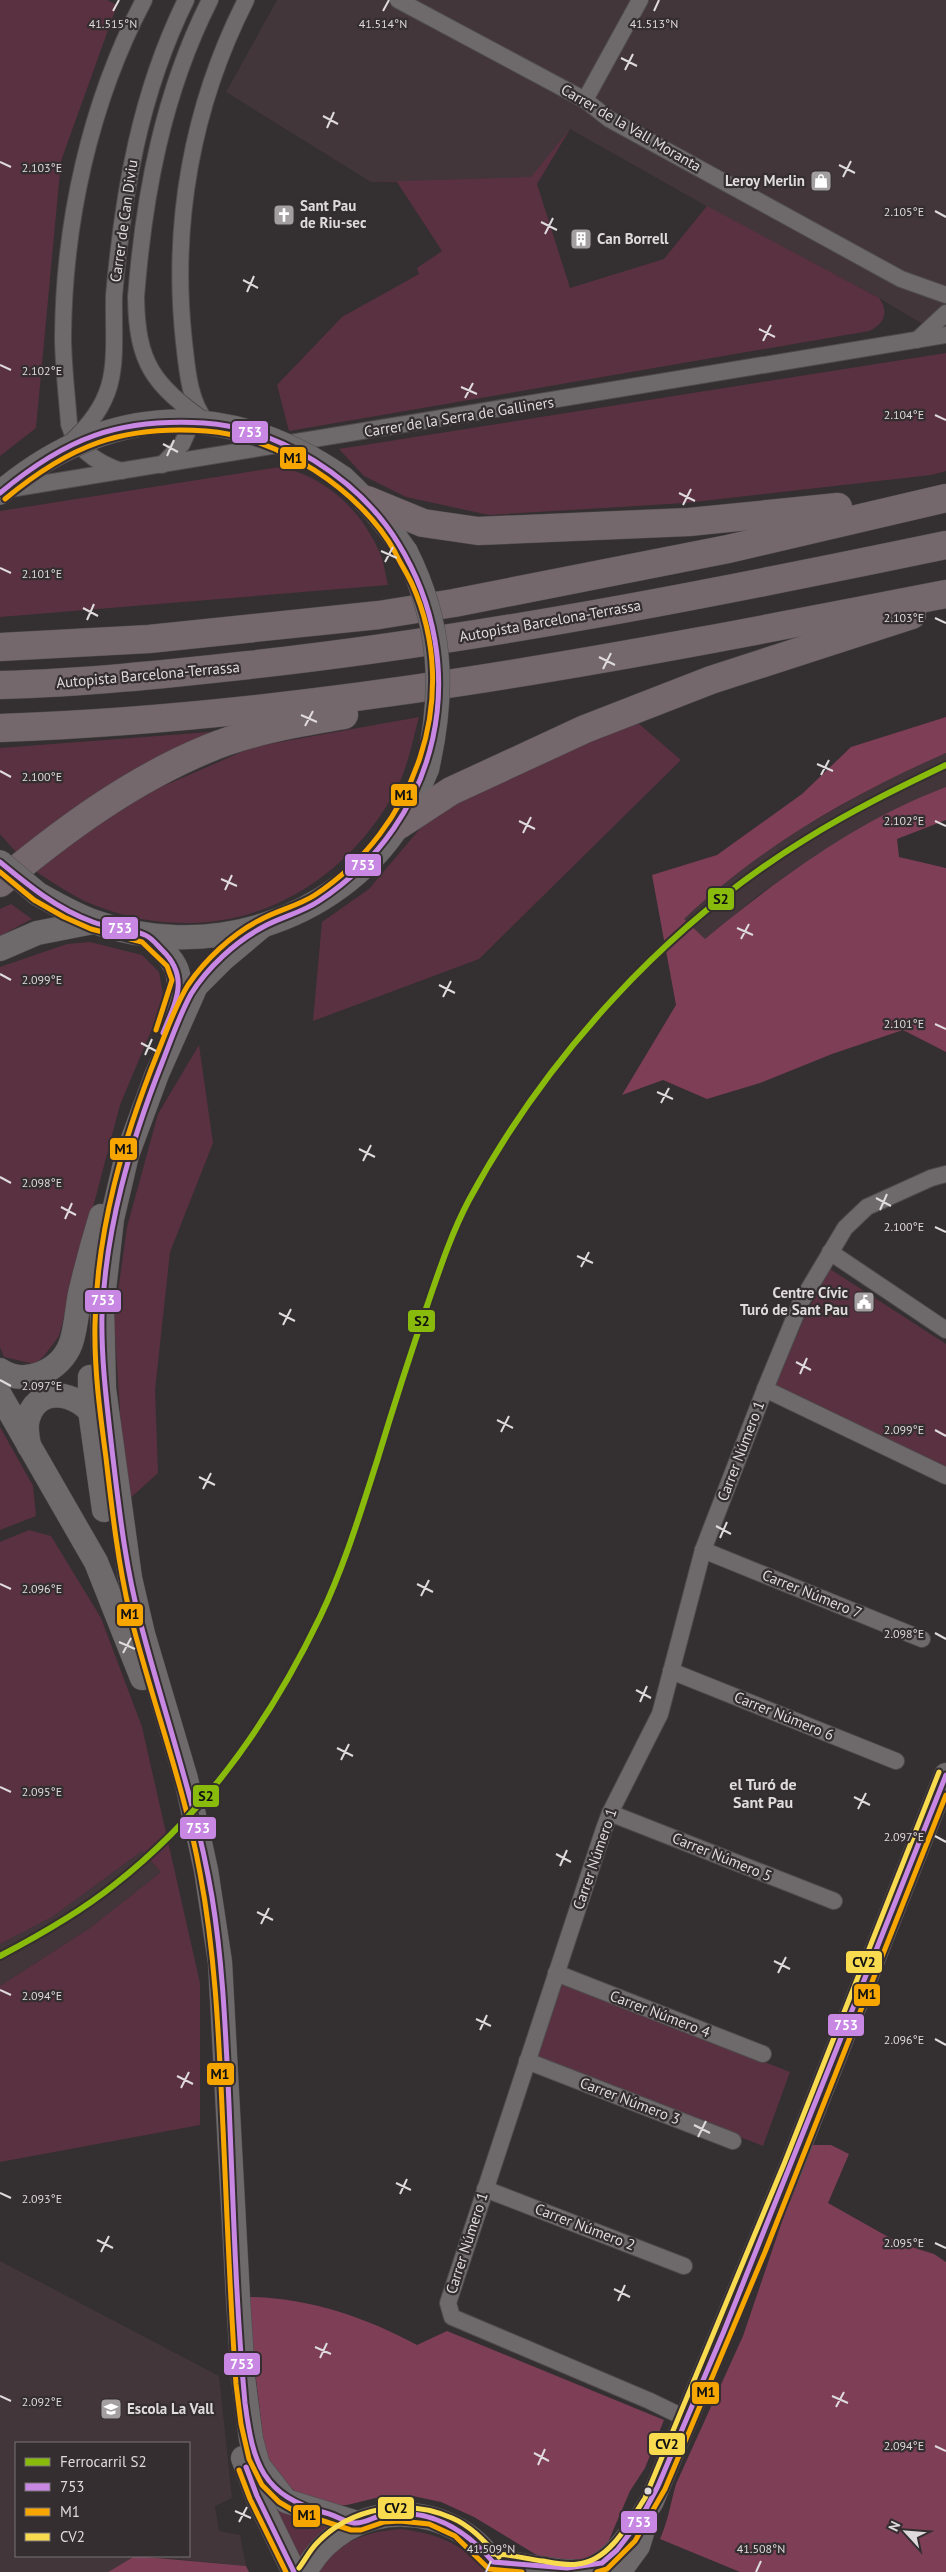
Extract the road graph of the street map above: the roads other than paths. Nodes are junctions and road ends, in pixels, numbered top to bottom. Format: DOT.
graph roads {
  1 [pos="144,0"];
  2 [pos="186,0"];
  3 [pos="210,0"];
  4 [pos="246,0"];
  5 [pos="398,0"];
  6 [pos="640,0"];
  7 [pos="585,100"];
  8 [pos="946,294"];
  9 [pos="946,313"];
  10 [pos="946,335"];
  11 [pos="918,340"];
  12 [pos="201,416"];
  13 [pos="69,424"];
  14 [pos="66,447"];
  15 [pos="262,449"];
  16 [pos="162,465"];
  17 [pos="122,471"];
  18 [pos="28,486"];
  19 [pos="0,492"];
  20 [pos="946,494"];
  21 [pos="946,498"];
  22 [pos="367,500"];
  23 [pos="946,544"];
  24 [pos="946,594"];
  25 [pos="946,603"];
  26 [pos="0,647"];
  27 [pos="0,685"];
  28 [pos="428,688"];
  29 [pos="0,728"];
  30 [pos="399,824"];
  31 [pos="0,862"];
  32 [pos="0,883"];
  33 [pos="93,922"];
  34 [pos="261,927"];
  35 [pos="146,935"];
  36 [pos="0,949"];
  37 [pos="188,983"];
  38 [pos="946,1174"];
  39 [pos="103,1208"];
  40 [pos="830,1252"];
  41 [pos="946,1330"];
  42 [pos="3,1380"];
  43 [pos="765,1389"];
  44 [pos="83,1404"];
  45 [pos="30,1450"];
  46 [pos="946,1476"];
  47 [pos="703,1550"];
  48 [pos="139,1618"];
  49 [pos="922,1639"];
  50 [pos="671,1672"];
  51 [pos="154,1708"];
  52 [pos="896,1761"];
  53 [pos="946,1775"];
  54 [pos="610,1813"];
  55 [pos="834,1901"];
  56 [pos="556,1973"];
  57 [pos="763,2054"];
  58 [pos="527,2061"];
  59 [pos="733,2141"];
  60 [pos="485,2189"];
  61 [pos="684,2266"];
  62 [pos="233,2298"];
  63 [pos="239,2377"];
  64 [pos="687,2419"];
  65 [pos="652,2501"];
  66 [pos="357,2523"];
  67 [pos="496,2567"];
  68 [pos="294,2572"];
  69 [pos="305,2572"];
  70 [pos="619,2572"];
  1 -- 13 [label="street"];
  2 -- 14 [label="street, Carrer de Can Diviu, bridge"];
  3 -- 12 [label="street, Carrer de Can Diviu, bridge"];
  4 -- 12 [label="street"];
  5 -- 7 [label="street, Carrer de la Vall Moranta"];
  6 -- 7 [label="street"];
  7 -- 8 [label="street, Carrer de la Vall Moranta"];
  9 -- 11 [label="street"];
  10 -- 11 [label="street, Carrer de la Serra de Galliners"];
  11 -- 15 [label="street, Carrer de la Serra de Galliners"];
  12 -- 14 [label="street, bridge"];
  12 -- 15 [label="street, Carrer de Can Diviu"];
  12 -- 16 [label="street"];
  12 -- 22 [label="street, bridge"];
  13 -- 17 [label="street"];
  13 -- 18 [label="street"];
  14 -- 19 [label="street, bridge"];
  15 -- 16 [label="street, Carrer de la Serra de Galliners"];
  16 -- 17 [label="street, Carrer de la Serra de Galliners"];
  17 -- 18 [label="street, Carrer de la Serra de Galliners"];
  18 -- 19 [label="street, Carrer de la Serra de Galliners"];
  20 -- 22 [label="highway"];
  21 -- 26 [label="highway"];
  22 -- 30 [label="street, bridge"];
  23 -- 27 [label="highway, Autopista Barcelona-Terrassa"];
  24 -- 28 [label="highway"];
  25 -- 30 [label="highway"];
  28 -- 29 [label="highway"];
  28 -- 32 [label="highway"];
  30 -- 34 [label="street"];
  31 -- 33 [label="street, bridge"];
  33 -- 35 [label="street"];
  33 -- 36 [label="street"];
  34 -- 35 [label="street"];
  34 -- 37 [label="street"];
  35 -- 37 [label="street"];
  37 -- 39 [label="street"];
  37 -- 48 [label="street"];
  38 -- 40 [label="street, Carrer Número 1"];
  39 -- 42 [label="street"];
  39 -- 44 [label="street"];
  40 -- 41 [label="street"];
  40 -- 43 [label="street, Carrer Número 1"];
  42 -- 45 [label="street"];
  43 -- 46 [label="street"];
  43 -- 47 [label="street, Carrer Número 1"];
  44 -- 45 [label="street"];
  44 -- 48 [label="street"];
  44 -- 51 [label="street"];
  45 -- 51 [label="street"];
  47 -- 49 [label="street, Carrer Número 7"];
  47 -- 50 [label="street, Carrer Número 1"];
  48 -- 62 [label="street"];
  50 -- 52 [label="street, Carrer Número 6"];
  50 -- 54 [label="street, Carrer Número 1"];
  51 -- 62 [label="street"];
  53 -- 64 [label="street"];
  54 -- 55 [label="street, Carrer Número 5"];
  54 -- 56 [label="street, Carrer Número 1"];
  56 -- 57 [label="street, Carrer Número 4"];
  56 -- 58 [label="street, Carrer Número 1"];
  58 -- 59 [label="street, Carrer Número 3"];
  58 -- 60 [label="street, Carrer Número 1"];
  60 -- 61 [label="street, Carrer Número 2"];
  60 -- 64 [label="street, Carrer Número 1"];
  62 -- 63 [label="street"];
  63 -- 66 [label="street"];
  63 -- 68 [label="street"];
  64 -- 65 [label="street"];
  65 -- 67 [label="street"];
  65 -- 70 [label="street"];
  66 -- 67 [label="street"];
  66 -- 69 [label="street"];
}
